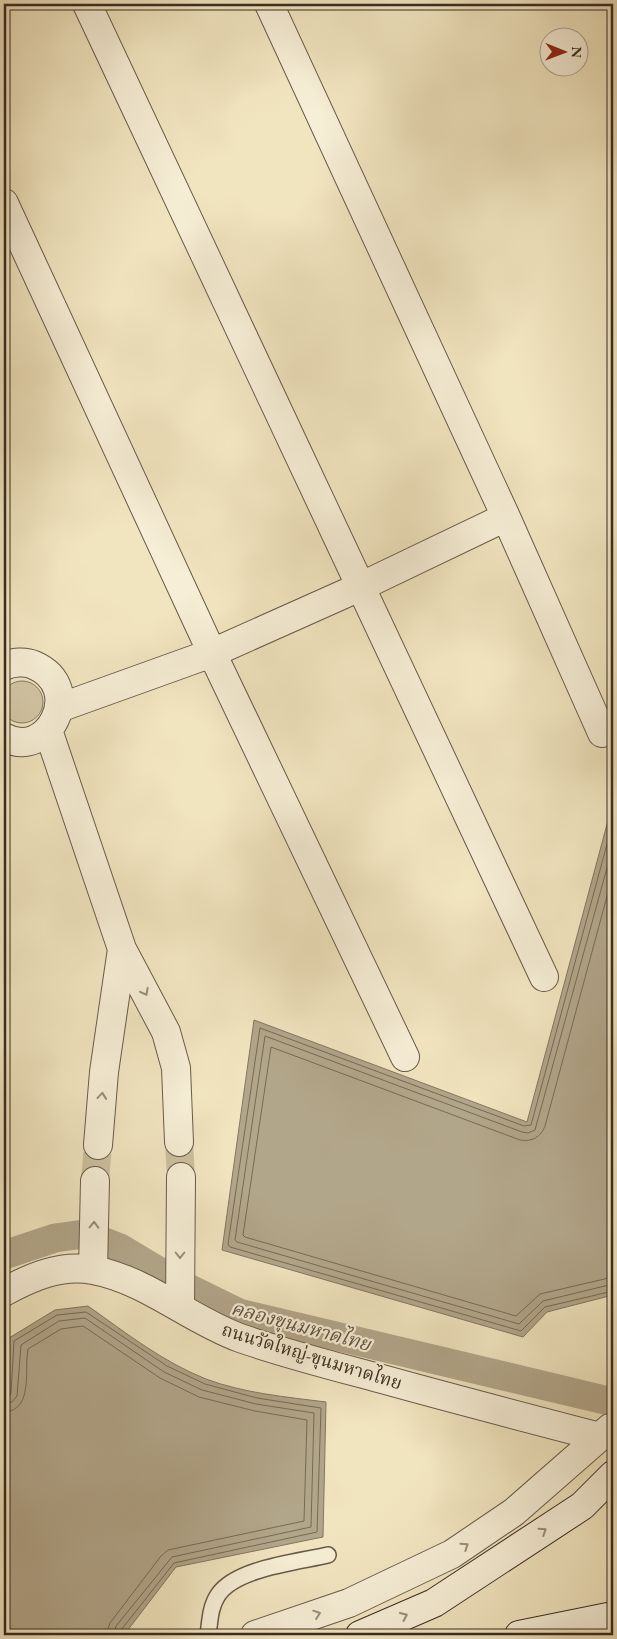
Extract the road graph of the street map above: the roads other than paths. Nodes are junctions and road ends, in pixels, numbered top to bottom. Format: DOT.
graph roads {
  1 [pos="87,4"];
  2 [pos="269,4"];
  3 [pos="4,203"];
  4 [pos="506,517"];
  5 [pos="362,586"];
  6 [pos="212,653"];
  7 [pos="5,662"];
  8 [pos="54,719"];
  9 [pos="602,733"];
  10 [pos="4,737"];
  11 [pos="122,949"];
  12 [pos="544,977"];
  13 [pos="405,1057"];
  14 [pos="179,1142"];
  15 [pos="98,1145"];
  16 [pos="180,1177"];
  17 [pos="95,1188"];
  18 [pos="93,1262"];
  19 [pos="4,1292"];
  20 [pos="180,1299"];
  21 [pos="607,1431"];
  22 [pos="613,1475"];
  23 [pos="328,1556"];
  24 [pos="613,1616"];
  25 [pos="208,1635"];
  26 [pos="255,1635"];
  27 [pos="360,1635"];
  28 [pos="519,1635"];
  1 -- 5 [label="street"];
  2 -- 4 [label="street"];
  3 -- 6 [label="street"];
  4 -- 5 [label="street"];
  4 -- 9 [label="street"];
  5 -- 6 [label="street"];
  5 -- 12 [label="street"];
  6 -- 8 [label="street"];
  6 -- 13 [label="street"];
  7 -- 8 [label="street"];
  8 -- 10 [label="street"];
  8 -- 11 [label="street"];
  11 -- 14 [label="street, one-way"];
  15 -- 11 [label="street, one-way"];
  16 -- 20 [label="street, one-way"];
  18 -- 17 [label="street, one-way"];
  18 -- 19 [label="street, ถนนวัดใหญ่-ขุนมหาดไทย"];
  18 -- 20 [label="street, ถนนวัดใหญ่-ขุนมหาดไทย"];
  20 -- 21 [label="street, ถนนวัดใหญ่-ขุนมหาดไทย"];
  26 -- 21 [label="street, one-way"];
  27 -- 22 [label="street, one-way"];
  23 -- 25 [label="lane"];
  24 -- 28 [label="street"];
}
